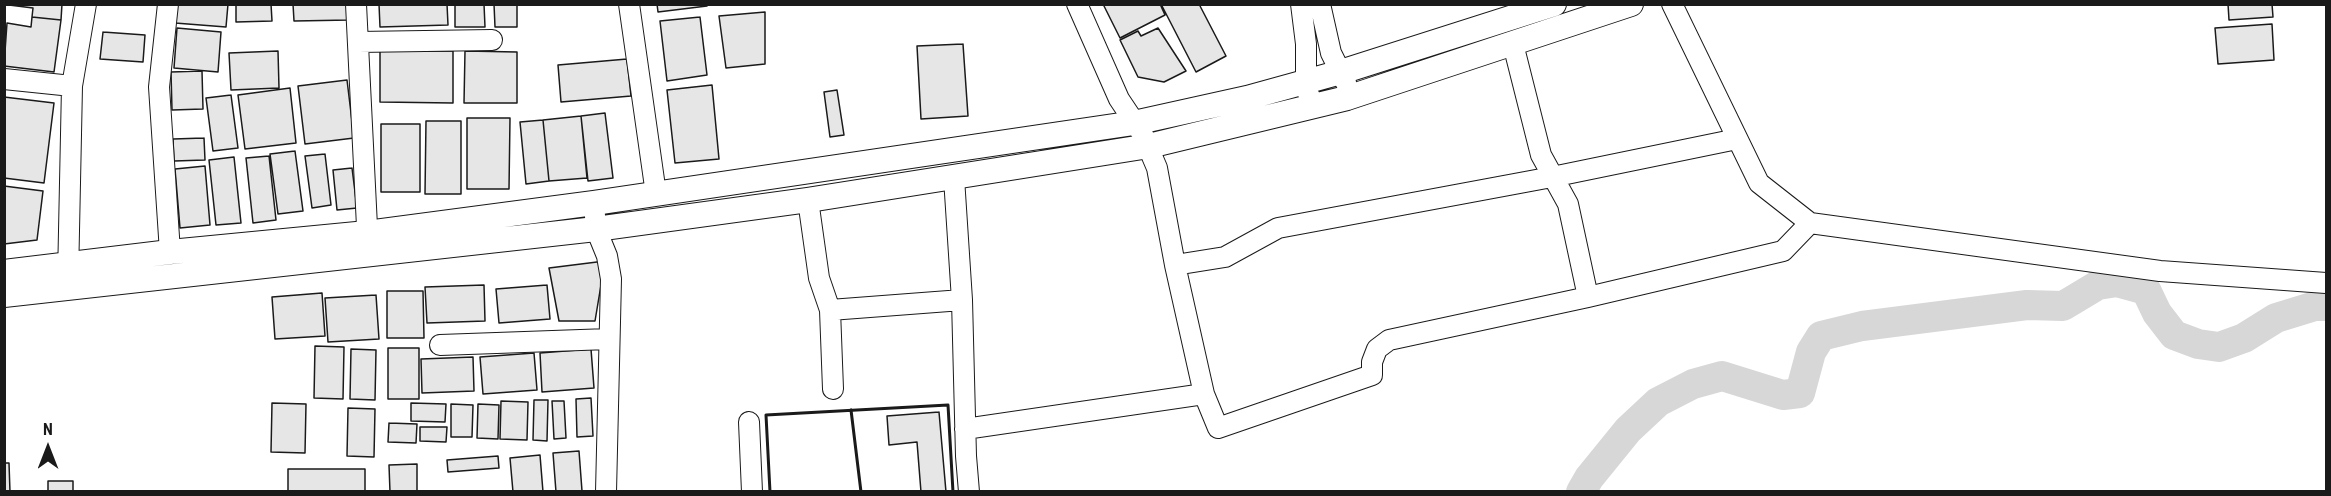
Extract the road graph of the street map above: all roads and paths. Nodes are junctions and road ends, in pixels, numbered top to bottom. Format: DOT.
graph roads {
  1 [pos="86,4"];
  2 [pos="168,4"];
  3 [pos="356,4"];
  4 [pos="629,4"];
  5 [pos="1077,4"];
  6 [pos="1301,4"];
  7 [pos="1320,4"];
  8 [pos="1554,4"];
  9 [pos="1631,4"];
  10 [pos="1672,4"];
  11 [pos="492,40"];
  12 [pos="358,42"];
  13 [pos="1513,44"];
  14 [pos="1341,72"];
  15 [pos="4,79"];
  16 [pos="1305,82"];
  17 [pos="72,86"];
  18 [pos="1347,98"];
  19 [pos="1315,107"];
  20 [pos="1134,123"];
  21 [pos="1737,139"];
  22 [pos="1149,146"];
  23 [pos="1552,177"];
  24 [pos="954,178"];
  25 [pos="656,194"];
  26 [pos="808,200"];
  27 [pos="594,203"];
  28 [pos="1810,223"];
  29 [pos="596,229"];
  30 [pos="368,244"];
  31 [pos="170,252"];
  32 [pos="67,263"];
  33 [pos="1175,265"];
  34 [pos="4,272"];
  35 [pos="2326,283"];
  36 [pos="68,287"];
  37 [pos="4,295"];
  38 [pos="1588,297"];
  39 [pos="962,300"];
  40 [pos="830,310"];
  41 [pos="609,339"];
  42 [pos="440,345"];
  43 [pos="833,389"];
  44 [pos="1204,394"];
  45 [pos="749,422"];
  46 [pos="965,429"];
  47 [pos="606,492"];
  48 [pos="752,492"];
  49 [pos="969,492"];
  1 -- 17 [label="street"];
  2 -- 31 [label="street"];
  3 -- 12 [label="street"];
  4 -- 25 [label="street"];
  5 -- 20 [label="street"];
  6 -- 16 [label="street"];
  7 -- 14 [label="street"];
  8 -- 14 [label="main road"];
  9 -- 13 [label="main road"];
  10 -- 21 [label="street"];
  11 -- 12 [label="street"];
  12 -- 30 [label="street"];
  13 -- 18 [label="main road"];
  13 -- 23 [label="street"];
  14 -- 16 [label="main road"];
  14 -- 18 [label="street"];
  15 -- 17 [label="street"];
  16 -- 19 [label="street"];
  16 -- 20 [label="main road"];
  17 -- 32 [label="street"];
  18 -- 19 [label="main road"];
  19 -- 22 [label="main road"];
  20 -- 22 [label="street"];
  20 -- 25 [label="main road"];
  21 -- 23 [label="street"];
  21 -- 28 [label="street"];
  22 -- 24 [label="main road"];
  22 -- 33 [label="street"];
  23 -- 33 [label="street"];
  23 -- 38 [label="street"];
  24 -- 26 [label="main road"];
  24 -- 39 [label="street"];
  25 -- 27 [label="main road"];
  26 -- 29 [label="main road"];
  26 -- 40 [label="street"];
  27 -- 29 [label="street"];
  27 -- 30 [label="main road"];
  28 -- 35 [label="street"];
  28 -- 38 [label="street"];
  29 -- 30 [label="main road"];
  29 -- 41 [label="street"];
  30 -- 31 [label="main road"];
  30 -- 36 [label="main road"];
  31 -- 32 [label="main road"];
  32 -- 34 [label="main road"];
  32 -- 36 [label="street"];
  33 -- 44 [label="street"];
  36 -- 37 [label="main road"];
  38 -- 44 [label="street"];
  39 -- 40 [label="street"];
  39 -- 46 [label="street"];
  40 -- 43 [label="street"];
  41 -- 42 [label="street"];
  41 -- 47 [label="street"];
  44 -- 46 [label="street"];
  45 -- 48 [label="street"];
  46 -- 49 [label="street"];
}
